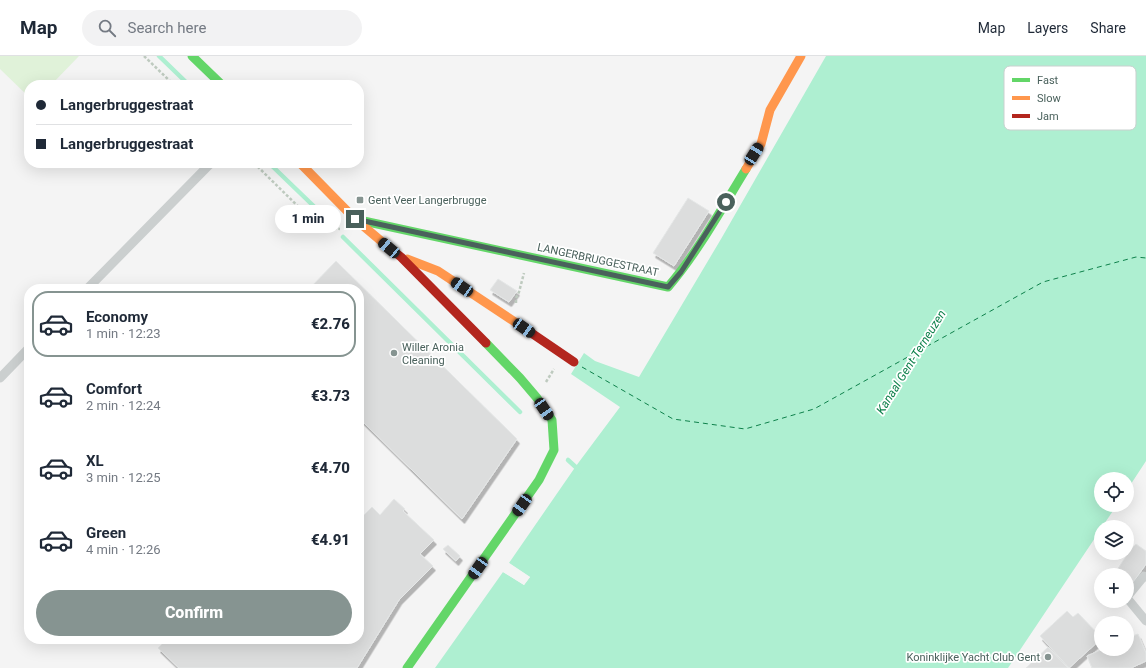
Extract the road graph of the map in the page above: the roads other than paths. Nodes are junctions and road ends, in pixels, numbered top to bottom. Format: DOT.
graph roads {
  1 [pos="192,56"];
  2 [pos="801,56"];
  3 [pos="217,80"];
  4 [pos="206,168"];
  5 [pos="305,168"];
  6 [pos="355,219"];
  7 [pos="401,257"];
  8 [pos="92,284"];
  9 [pos="24,353"];
  10 [pos="574,362"];
  11 [pos="0,378"];
  12 [pos="1146,577"];
  13 [pos="1134,589"];
  14 [pos="1134,606"];
  15 [pos="1146,621"];
  16 [pos="407,668"];
  1 -- 3 [label="street"];
  2 -- 6 [label="street, LANGERBRUGGESTRAAT"];
  4 -- 8 [label="lane"];
  5 -- 6 [label="street"];
  6 -- 7 [label="street"];
  7 -- 10 [label="street"];
  7 -- 16 [label="street"];
  9 -- 11 [label="lane"];
  12 -- 13 [label="lane"];
  14 -- 15 [label="lane"];
}
